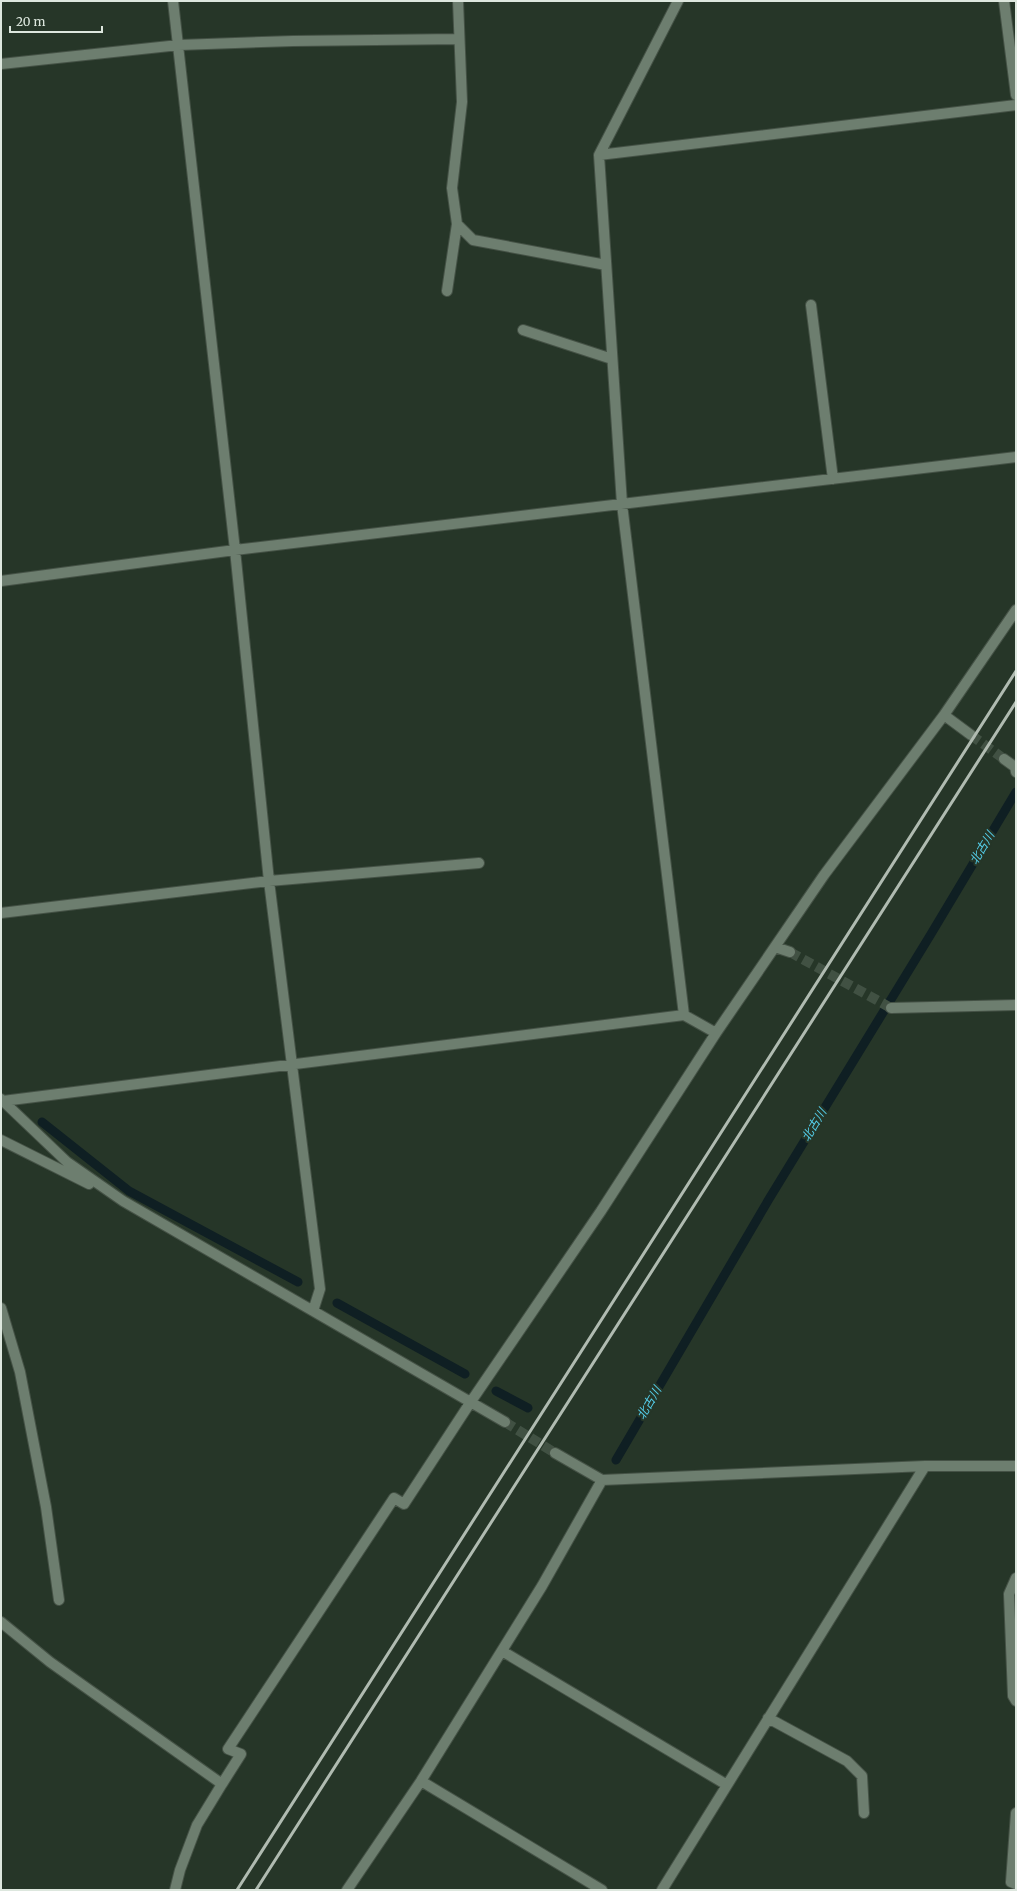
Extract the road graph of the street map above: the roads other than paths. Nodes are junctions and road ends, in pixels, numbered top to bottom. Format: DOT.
graph roads {
  1 [pos="173,1"];
  2 [pos="458,1"];
  3 [pos="678,1"];
  4 [pos="1004,1"];
  5 [pos="458,39"];
  6 [pos="179,45"];
  7 [pos="1,64"];
  8 [pos="1016,95"];
  9 [pos="1016,105"];
  10 [pos="599,155"];
  11 [pos="457,224"];
  12 [pos="606,265"];
  13 [pos="447,291"];
  14 [pos="811,305"];
  15 [pos="523,330"];
  16 [pos="612,358"];
  17 [pos="1016,457"];
  18 [pos="833,479"];
  19 [pos="622,504"];
  20 [pos="235,550"];
  21 [pos="1,581"];
  22 [pos="1016,610"];
  23 [pos="944,714"];
  24 [pos="971,735"];
  25 [pos="1004,759"];
  26 [pos="1016,769"];
  27 [pos="479,863"];
  28 [pos="269,881"];
  29 [pos="1,914"];
  30 [pos="775,947"];
  31 [pos="790,952"];
  32 [pos="1016,1005"];
  33 [pos="891,1008"];
  34 [pos="684,1016"];
  35 [pos="716,1033"];
  36 [pos="293,1064"];
  37 [pos="2,1100"];
  38 [pos="1,1140"];
  39 [pos="123,1201"];
  40 [pos="1,1308"];
  41 [pos="313,1311"];
  42 [pos="470,1403"];
  43 [pos="505,1422"];
  44 [pos="555,1453"];
  45 [pos="925,1466"];
  46 [pos="1016,1466"];
  47 [pos="602,1480"];
  48 [pos="1016,1578"];
  49 [pos="59,1600"];
  50 [pos="1,1622"];
  51 [pos="502,1651"];
  52 [pos="1016,1701"];
  53 [pos="768,1718"];
  54 [pos="421,1780"];
  55 [pos="222,1784"];
  56 [pos="727,1785"];
  57 [pos="864,1813"];
  58 [pos="1016,1813"];
  59 [pos="1016,1884"];
  60 [pos="175,1890"];
  61 [pos="347,1890"];
  62 [pos="602,1890"];
  63 [pos="662,1890"];
  1 -- 6 [label="street"];
  2 -- 5 [label="street"];
  3 -- 10 [label="street"];
  4 -- 8 [label="street"];
  5 -- 6 [label="street"];
  5 -- 11 [label="street"];
  6 -- 7 [label="street"];
  6 -- 20 [label="street"];
  9 -- 10 [label="street"];
  10 -- 12 [label="street"];
  11 -- 12 [label="street"];
  11 -- 13 [label="street"];
  12 -- 16 [label="street"];
  14 -- 18 [label="street"];
  15 -- 16 [label="street"];
  16 -- 19 [label="street"];
  17 -- 18 [label="street"];
  18 -- 19 [label="street"];
  19 -- 20 [label="street"];
  19 -- 34 [label="street"];
  20 -- 21 [label="street"];
  20 -- 28 [label="street"];
  22 -- 23 [label="street"];
  23 -- 24 [label="street"];
  23 -- 30 [label="street"];
  25 -- 26 [label="street"];
  27 -- 28 [label="street"];
  28 -- 29 [label="street"];
  28 -- 36 [label="street"];
  30 -- 31 [label="street"];
  30 -- 35 [label="street"];
  32 -- 33 [label="street"];
  34 -- 35 [label="street"];
  34 -- 36 [label="street"];
  35 -- 42 [label="street"];
  36 -- 37 [label="street"];
  36 -- 41 [label="street"];
  37 -- 39 [label="street"];
  38 -- 39 [label="street"];
  39 -- 41 [label="street"];
  40 -- 49 [label="street"];
  41 -- 42 [label="street"];
  42 -- 43 [label="street"];
  42 -- 55 [label="street"];
  44 -- 47 [label="street"];
  45 -- 46 [label="street"];
  45 -- 47 [label="street"];
  45 -- 53 [label="street"];
  47 -- 51 [label="street"];
  48 -- 52 [label="street"];
  50 -- 55 [label="street"];
  51 -- 54 [label="street"];
  51 -- 56 [label="street"];
  53 -- 56 [label="street"];
  53 -- 57 [label="street"];
  54 -- 61 [label="street"];
  54 -- 62 [label="street"];
  55 -- 60 [label="street"];
  56 -- 63 [label="street"];
  58 -- 59 [label="street"];
}
